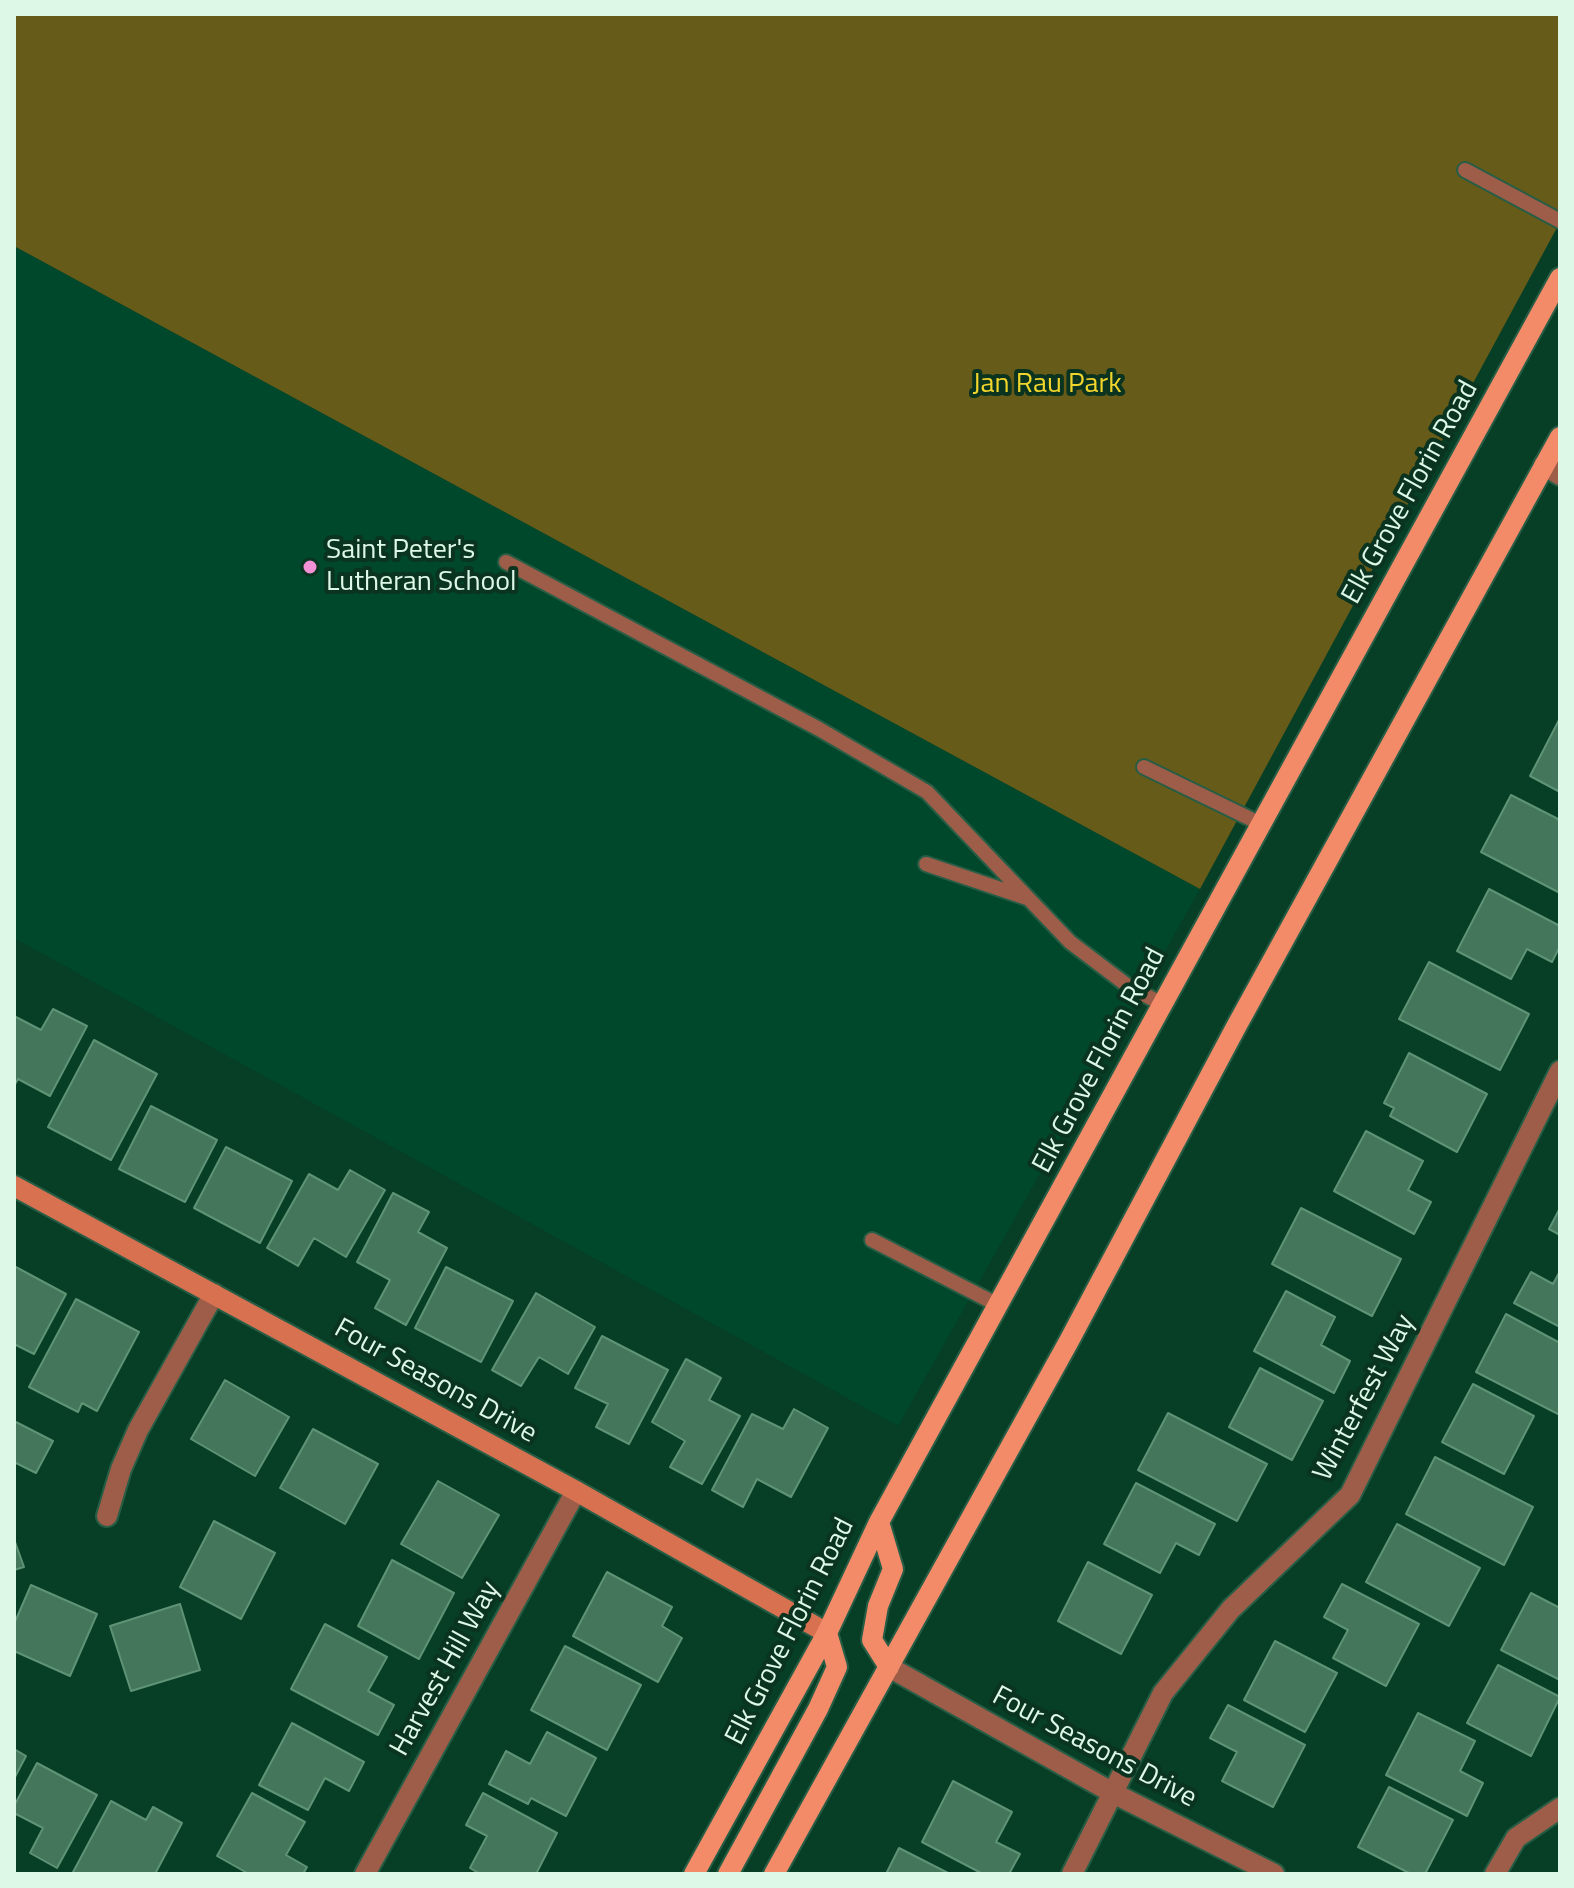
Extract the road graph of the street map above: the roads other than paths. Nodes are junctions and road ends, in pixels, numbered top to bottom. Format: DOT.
graph roads {
  1 [pos="1465,170"];
  2 [pos="1560,221"];
  3 [pos="1560,278"];
  4 [pos="1560,437"];
  5 [pos="1552,470"];
  6 [pos="506,562"];
  7 [pos="1144,767"];
  8 [pos="1261,824"];
  9 [pos="926,864"];
  10 [pos="1032,899"];
  11 [pos="1162,1004"];
  12 [pos="1560,1071"];
  13 [pos="14,1186"];
  14 [pos="872,1240"];
  15 [pos="214,1294"];
  16 [pos="1000,1306"];
  17 [pos="576,1491"];
  18 [pos="107,1516"];
  19 [pos="879,1522"];
  20 [pos="827,1633"];
  21 [pos="889,1667"];
  22 [pos="1113,1793"];
  23 [pos="1560,1808"];
  24 [pos="365,1874"];
  25 [pos="694,1874"];
  26 [pos="728,1874"];
  27 [pos="774,1874"];
  28 [pos="1072,1874"];
  29 [pos="1274,1874"];
  30 [pos="1495,1874"];
  1 -- 2 [label="lane"];
  3 -- 8 [label="main road, Elk Grove Florin Road"];
  4 -- 5 [label="main road"];
  5 -- 21 [label="main road"];
  6 -- 10 [label="lane"];
  7 -- 8 [label="lane"];
  8 -- 11 [label="main road, Elk Grove Florin Road"];
  9 -- 10 [label="lane"];
  10 -- 11 [label="lane"];
  11 -- 16 [label="main road, Elk Grove Florin Road"];
  12 -- 22 [label="street, Winterfest Way"];
  13 -- 15 [label="street, Four Seasons Drive"];
  14 -- 16 [label="lane"];
  15 -- 17 [label="street, Four Seasons Drive"];
  15 -- 18 [label="street"];
  16 -- 19 [label="main road, Elk Grove Florin Road"];
  17 -- 20 [label="street, Four Seasons Drive"];
  17 -- 24 [label="street, Harvest Hill Way"];
  19 -- 20 [label="main road, Elk Grove Florin Road"];
  19 -- 21 [label="main road"];
  20 -- 25 [label="main road, Elk Grove Florin Road"];
  20 -- 26 [label="main road"];
  21 -- 22 [label="street, Four Seasons Drive"];
  21 -- 27 [label="main road"];
  22 -- 28 [label="street, Winterfest Way"];
  22 -- 29 [label="street, Four Seasons Drive"];
  23 -- 30 [label="street"];
}
